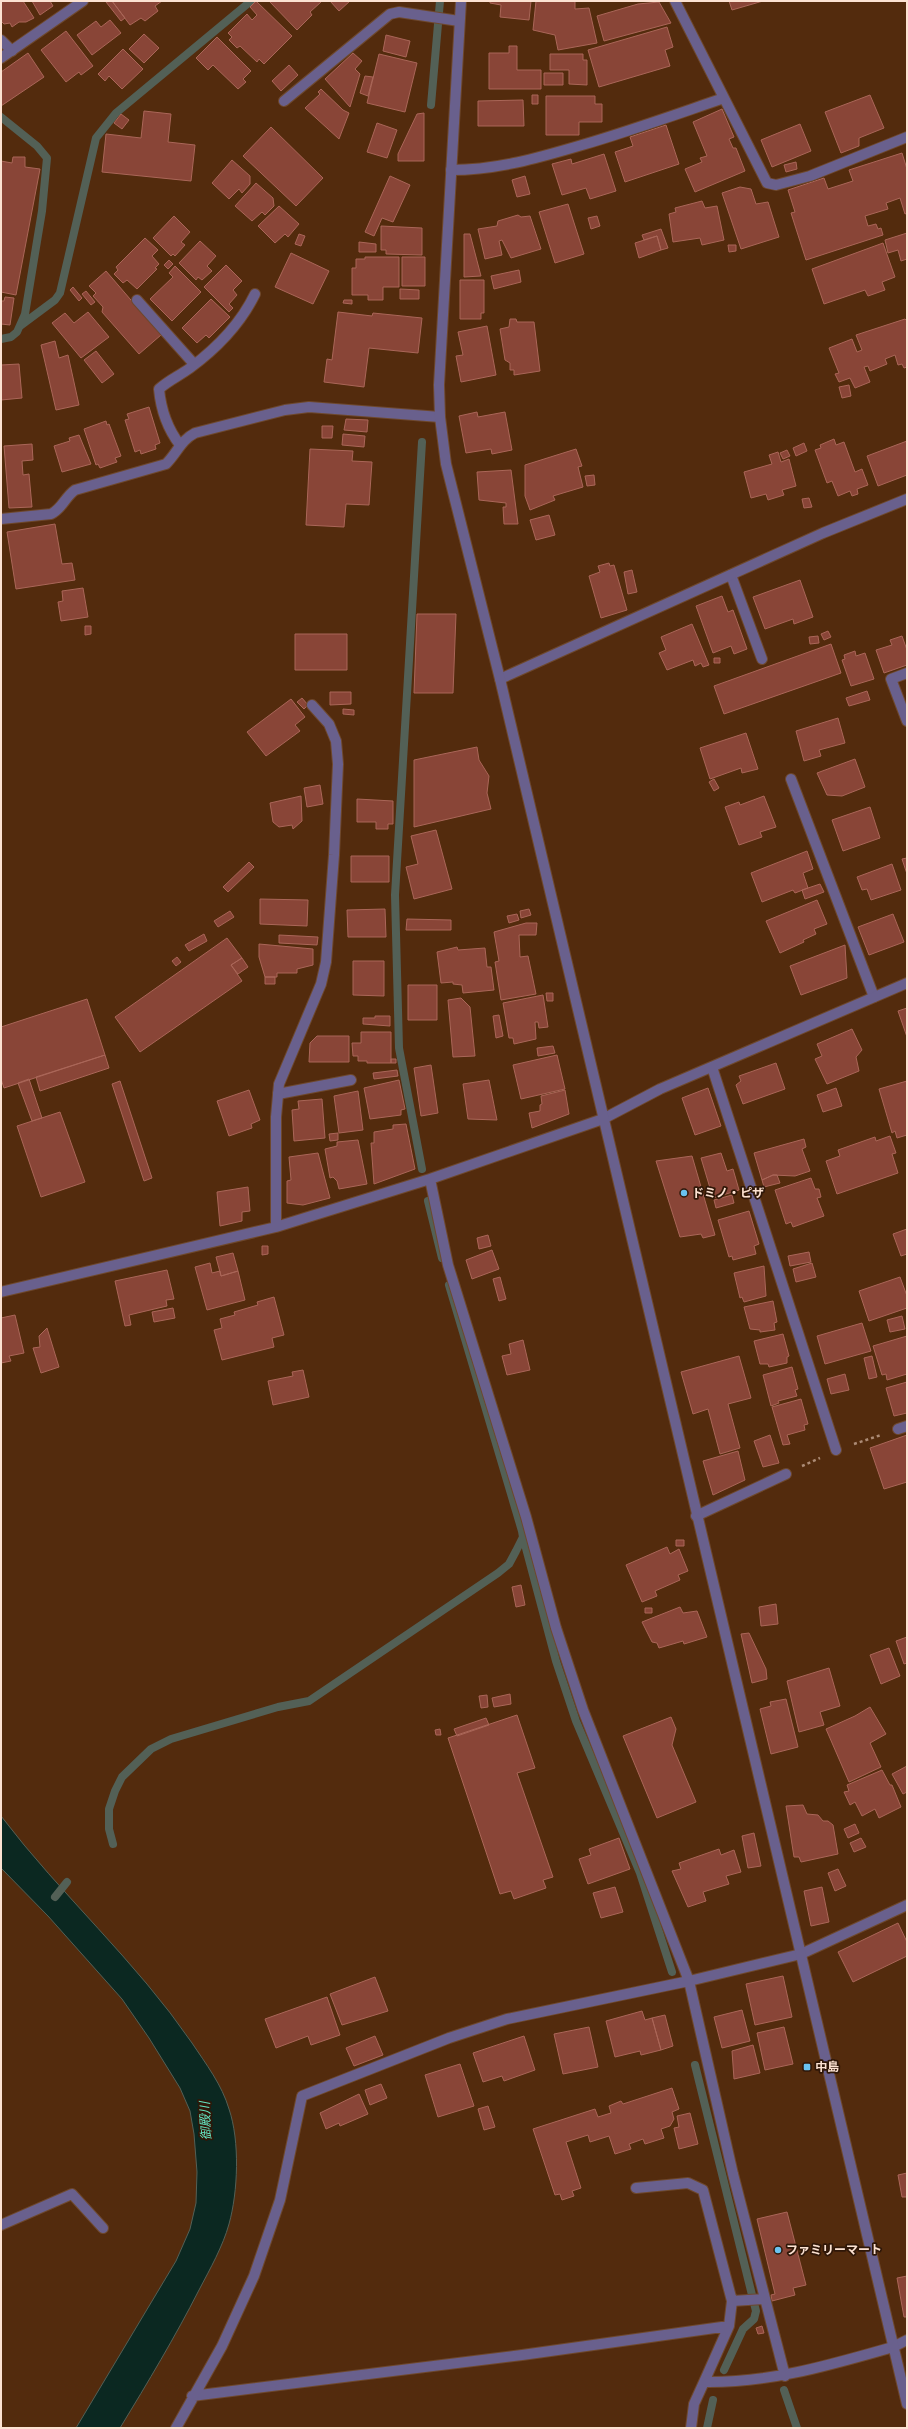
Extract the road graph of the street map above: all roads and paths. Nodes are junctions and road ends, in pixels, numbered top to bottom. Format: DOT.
graph roads {
  1 [pos="83,1"];
  2 [pos="461,1"];
  3 [pos="675,1"];
  4 [pos="459,21"];
  5 [pos="1,40"];
  6 [pos="12,51"];
  7 [pos="1,58"];
  8 [pos="724,98"];
  9 [pos="284,101"];
  10 [pos="907,137"];
  11 [pos="451,170"];
  12 [pos="255,294"];
  13 [pos="137,300"];
  14 [pos="194,364"];
  15 [pos="440,417"];
  16 [pos="180,445"];
  17 [pos="907,499"];
  18 [pos="1,519"];
  19 [pos="732,575"];
  20 [pos="762,659"];
  21 [pos="907,673"];
  22 [pos="500,679"];
  23 [pos="312,706"];
  24 [pos="907,721"];
  25 [pos="791,779"];
  26 [pos="907,982"];
  27 [pos="874,997"];
  28 [pos="712,1067"];
  29 [pos="351,1080"];
  30 [pos="278,1094"];
  31 [pos="603,1119"];
  32 [pos="430,1179"];
  33 [pos="276,1227"];
  34 [pos="1,1292"];
  35 [pos="836,1450"];
  36 [pos="786,1474"];
  37 [pos="696,1516"];
  38 [pos="907,1905"];
  39 [pos="801,1954"];
  40 [pos="689,1981"];
  41 [pos="636,2188"];
  42 [pos="1,2225"];
  43 [pos="103,2228"];
  44 [pos="762,2299"];
  45 [pos="732,2301"];
  46 [pos="729,2326"];
  47 [pos="907,2340"];
  48 [pos="893,2347"];
  49 [pos="785,2376"];
  50 [pos="704,2382"];
  51 [pos="192,2396"];
  52 [pos="907,2404"];
  53 [pos="176,2428"];
  54 [pos="691,2428"];
  1 -- 6 [label="street"];
  2 -- 4 [label="street"];
  3 -- 8 [label="street"];
  4 -- 9 [label="street"];
  4 -- 11 [label="street"];
  5 -- 6 [label="street"];
  6 -- 7 [label="street"];
  8 -- 10 [label="street"];
  8 -- 11 [label="street"];
  11 -- 15 [label="street"];
  12 -- 14 [label="street"];
  13 -- 14 [label="street"];
  14 -- 16 [label="street"];
  15 -- 16 [label="street"];
  15 -- 22 [label="street"];
  16 -- 18 [label="street"];
  17 -- 19 [label="street"];
  19 -- 20 [label="street"];
  19 -- 22 [label="street"];
  21 -- 24 [label="street"];
  22 -- 31 [label="street"];
  23 -- 30 [label="street"];
  25 -- 27 [label="street"];
  26 -- 27 [label="street"];
  27 -- 28 [label="street"];
  28 -- 31 [label="street"];
  28 -- 35 [label="street"];
  29 -- 30 [label="street"];
  30 -- 33 [label="street"];
  31 -- 32 [label="street"];
  31 -- 37 [label="street"];
  32 -- 33 [label="street"];
  32 -- 40 [label="street"];
  33 -- 34 [label="street"];
  36 -- 37 [label="street"];
  37 -- 39 [label="street"];
  38 -- 39 [label="street"];
  39 -- 40 [label="street"];
  39 -- 48 [label="street"];
  40 -- 44 [label="street"];
  40 -- 51 [label="street"];
  41 -- 45 [label="street"];
  42 -- 43 [label="street"];
  44 -- 45 [label="street"];
  44 -- 49 [label="street"];
  45 -- 46 [label="street"];
  46 -- 50 [label="street"];
  46 -- 51 [label="street"];
  47 -- 48 [label="street"];
  48 -- 49 [label="street"];
  48 -- 52 [label="street"];
  49 -- 50 [label="street"];
  50 -- 54 [label="street"];
  51 -- 53 [label="street"];
}
